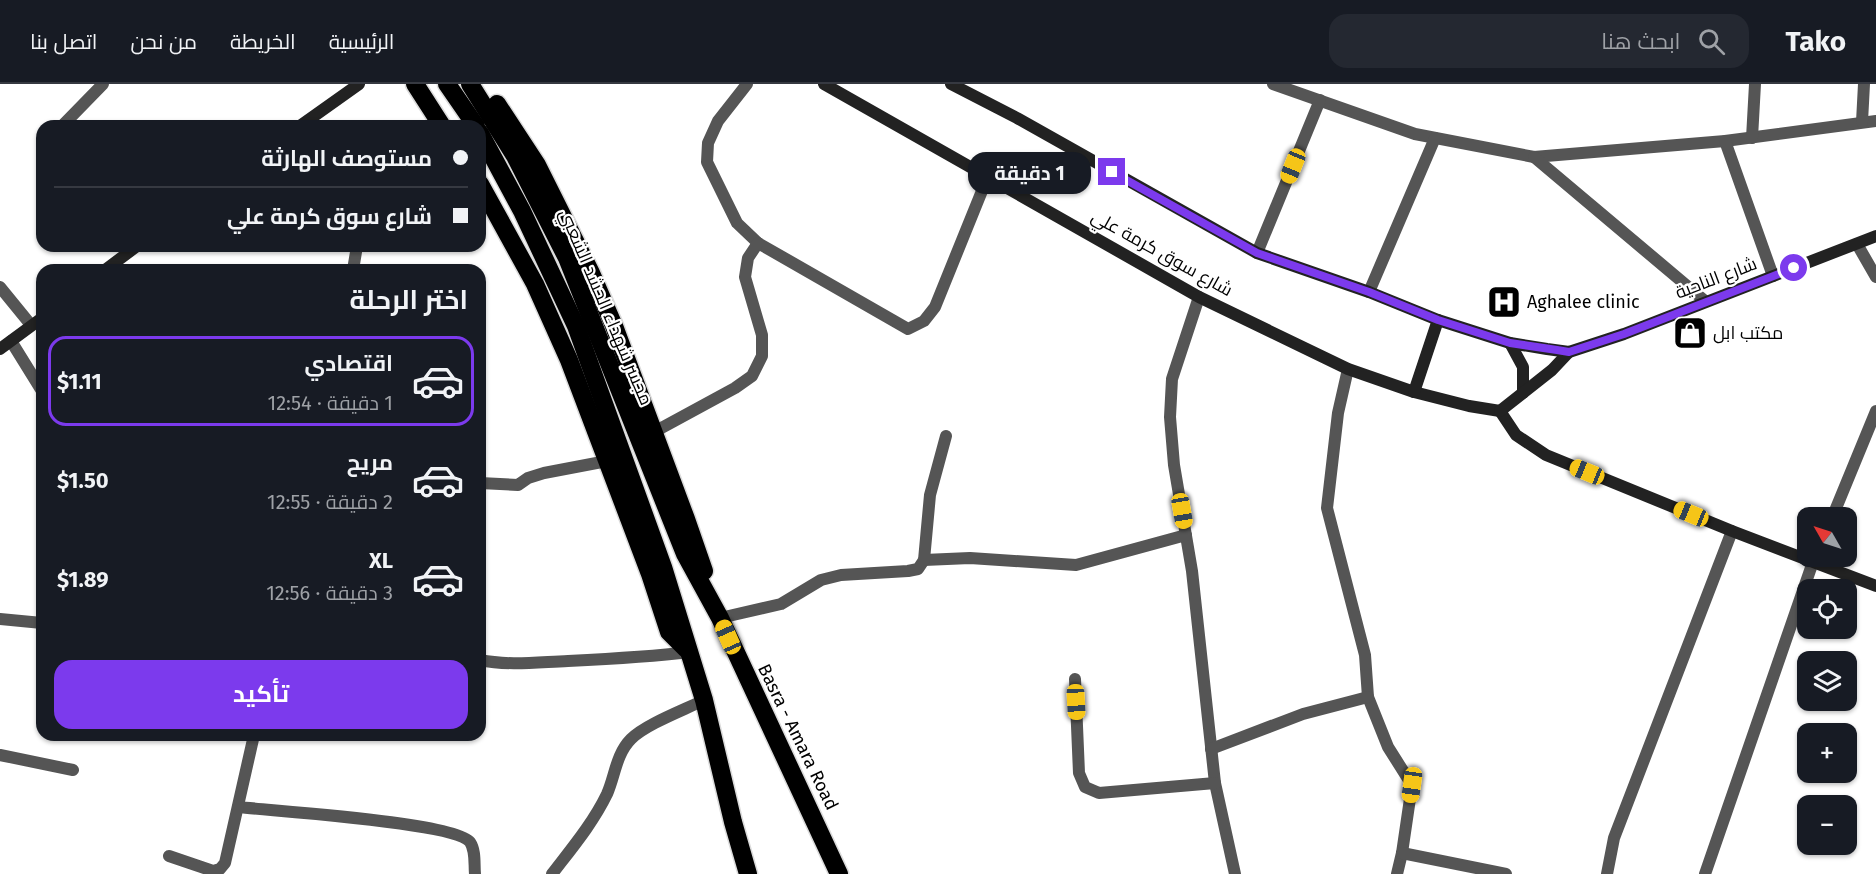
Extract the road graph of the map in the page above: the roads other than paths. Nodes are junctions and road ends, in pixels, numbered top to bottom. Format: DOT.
graph roads {
  1 [pos="103,84"];
  2 [pos="359,84"];
  3 [pos="415,84"];
  4 [pos="447,84"];
  5 [pos="470,84"];
  6 [pos="483,84"];
  7 [pos="747,84"];
  8 [pos="824,84"];
  9 [pos="951,84"];
  10 [pos="1273,84"];
  11 [pos="1755,84"];
  12 [pos="1864,84"];
  13 [pos="1299,88"];
  14 [pos="1320,100"];
  15 [pos="68,120"];
  16 [pos="308,120"];
  17 [pos="438,120"];
  18 [pos="472,120"];
  19 [pos="1862,122"];
  20 [pos="1876,122"];
  21 [pos="1436,138"];
  22 [pos="1752,138"];
  23 [pos="1725,141"];
  24 [pos="486,144"];
  25 [pos="1534,157"];
  26 [pos="988,176"];
  27 [pos="486,195"];
  28 [pos="1876,236"];
  29 [pos="758,243"];
  30 [pos="1857,244"];
  31 [pos="129,252"];
  32 [pos="1257,253"];
  33 [pos="113,264"];
  34 [pos="1773,276"];
  35 [pos="1876,277"];
  36 [pos="0,287"];
  37 [pos="1369,292"];
  38 [pos="1199,297"];
  39 [pos="1705,302"];
  40 [pos="1438,320"];
  41 [pos="36,323"];
  42 [pos="32,326"];
  43 [pos="11,341"];
  44 [pos="1510,343"];
  45 [pos="0,349"];
  46 [pos="1569,352"];
  47 [pos="1348,369"];
  48 [pos="36,382"];
  49 [pos="1414,392"];
  50 [pos="1523,393"];
  51 [pos="1500,411"];
  52 [pos="1875,418"];
  53 [pos="654,432"];
  54 [pos="946,436"];
  55 [pos="607,461"];
  56 [pos="486,483"];
  57 [pos="1837,507"];
  58 [pos="1732,531"];
  59 [pos="1186,535"];
  60 [pos="1797,553"];
  61 [pos="685,554"];
  62 [pos="924,560"];
  63 [pos="1811,567"];
  64 [pos="1832,567"];
  65 [pos="1876,586"];
  66 [pos="720,618"];
  67 [pos="0,619"];
  68 [pos="36,622"];
  69 [pos="689,652"];
  70 [pos="486,661"];
  71 [pos="1074,679"];
  72 [pos="1368,697"];
  73 [pos="704,700"];
  74 [pos="253,741"];
  75 [pos="1211,749"];
  76 [pos="0,755"];
  77 [pos="73,770"];
  78 [pos="1215,783"];
  79 [pos="239,807"];
  80 [pos="1402,853"];
  81 [pos="168,856"];
  82 [pos="474,874"];
  83 [pos="552,874"];
  84 [pos="748,874"];
  85 [pos="839,874"];
  86 [pos="1235,874"];
  87 [pos="1397,874"];
  88 [pos="1506,874"];
  89 [pos="1607,874"];
  90 [pos="1705,874"];
  1 -- 15 [label="street"];
  2 -- 16 [label="main road"];
  3 -- 17 [label="highway"];
  4 -- 18 [label="highway"];
  5 -- 61 [label="highway, مجسر شهداء الحشد الشعبي"];
  6 -- 53 [label="highway"];
  7 -- 29 [label="street"];
  8 -- 26 [label="main road, شارع سوق كرمة علي"];
  9 -- 32 [label="main road"];
  10 -- 13 [label="street"];
  11 -- 22 [label="street"];
  12 -- 19 [label="street"];
  13 -- 14 [label="street"];
  14 -- 21 [label="street"];
  14 -- 32 [label="street"];
  19 -- 20 [label="street"];
  19 -- 22 [label="street"];
  21 -- 25 [label="street"];
  21 -- 37 [label="street"];
  22 -- 23 [label="street"];
  23 -- 25 [label="street"];
  23 -- 34 [label="street"];
  24 -- 69 [label="highway"];
  25 -- 39 [label="street"];
  26 -- 29 [label="street"];
  26 -- 38 [label="main road, شارع سوق كرمة علي"];
  27 -- 55 [label="highway"];
  28 -- 30 [label="main road, شارع الناحية"];
  29 -- 53 [label="street"];
  30 -- 34 [label="main road, شارع الناحية"];
  30 -- 35 [label="street"];
  31 -- 33 [label="main road"];
  32 -- 37 [label="main road"];
  34 -- 39 [label="main road, شارع الناحية"];
  36 -- 42 [label="street"];
  37 -- 40 [label="main road"];
  38 -- 47 [label="main road, شارع سوق كرمة علي"];
  38 -- 59 [label="street"];
  39 -- 46 [label="main road, شارع الناحية"];
  40 -- 44 [label="main road"];
  40 -- 49 [label="main road"];
  41 -- 42 [label="main road"];
  42 -- 43 [label="main road"];
  43 -- 45 [label="main road"];
  43 -- 48 [label="street"];
  44 -- 46 [label="main road"];
  44 -- 50 [label="main road"];
  46 -- 50 [label="main road"];
  47 -- 49 [label="main road, شارع سوق كرمة علي"];
  47 -- 72 [label="street"];
  49 -- 51 [label="main road, شارع سوق كرمة علي"];
  50 -- 51 [label="main road"];
  51 -- 58 [label="main road"];
  52 -- 57 [label="street"];
  53 -- 66 [label="highway"];
  54 -- 62 [label="street"];
  55 -- 56 [label="street"];
  55 -- 69 [label="highway"];
  58 -- 60 [label="main road"];
  58 -- 89 [label="street"];
  59 -- 62 [label="street"];
  59 -- 75 [label="street"];
  61 -- 66 [label="highway, Basra - Amara Road"];
  62 -- 66 [label="street"];
  63 -- 90 [label="street"];
  64 -- 65 [label="main road"];
  66 -- 85 [label="highway, Basra - Amara Road"];
  67 -- 68 [label="street"];
  69 -- 70 [label="street"];
  69 -- 73 [label="highway"];
  71 -- 78 [label="street"];
  72 -- 75 [label="street"];
  72 -- 80 [label="street"];
  73 -- 83 [label="street"];
  73 -- 84 [label="highway"];
  74 -- 79 [label="street"];
  75 -- 78 [label="street"];
  76 -- 77 [label="street"];
  78 -- 86 [label="street"];
  79 -- 81 [label="street"];
  79 -- 82 [label="street"];
  80 -- 87 [label="street"];
  80 -- 88 [label="street"];
}
